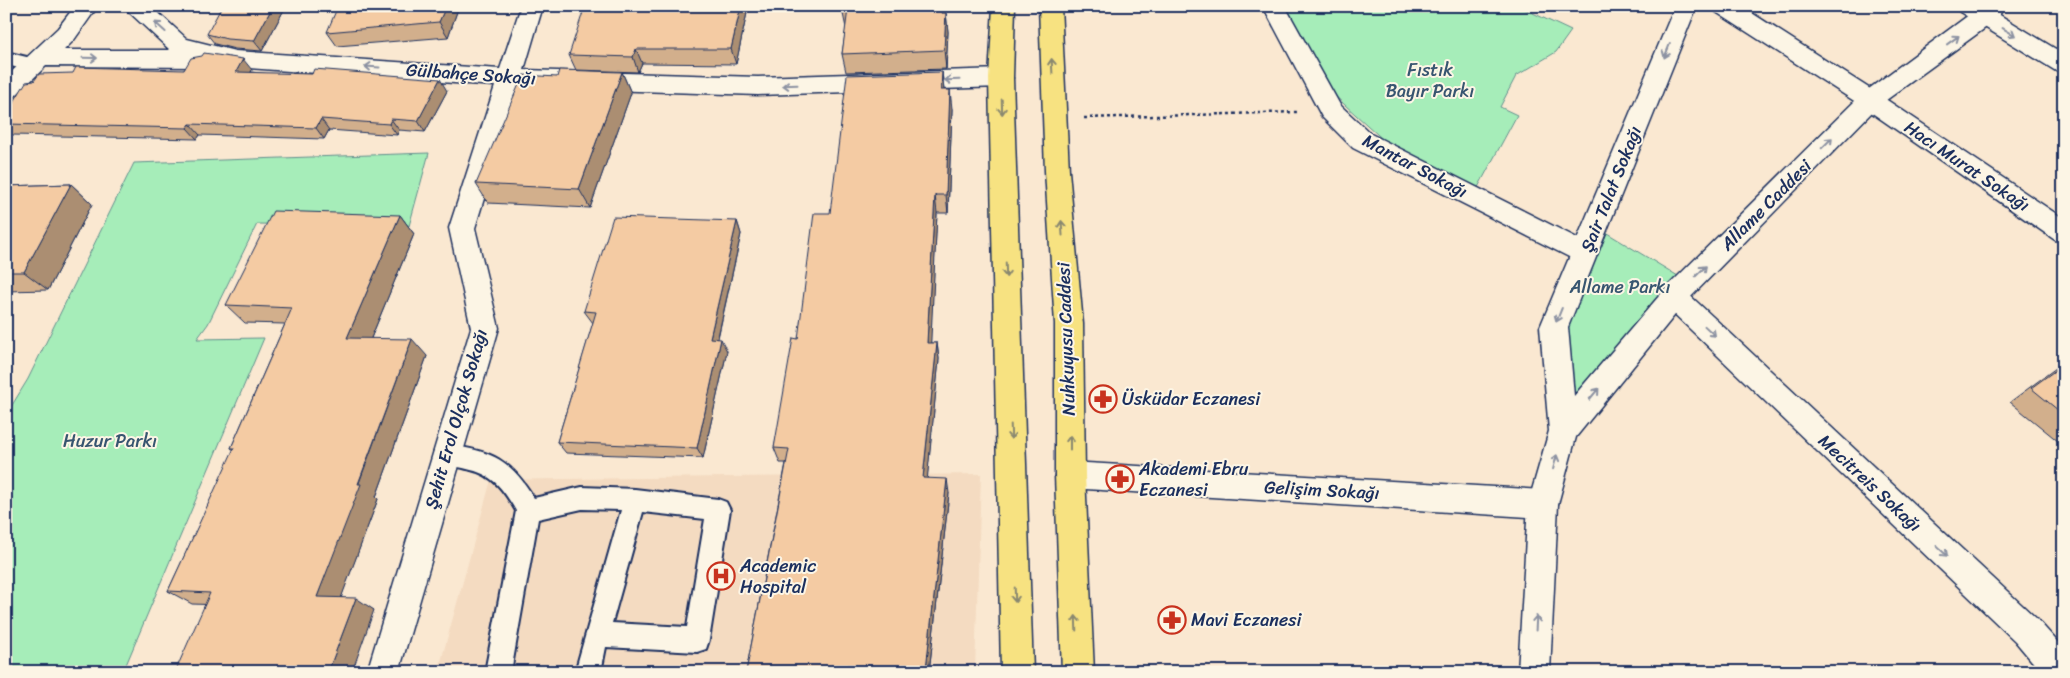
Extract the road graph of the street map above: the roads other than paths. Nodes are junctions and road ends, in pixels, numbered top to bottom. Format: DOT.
graph roads {
  1 [pos="88,6"];
  2 [pos="137,6"];
  3 [pos="532,6"];
  4 [pos="1004,6"];
  5 [pos="1050,6"];
  6 [pos="1274,6"];
  7 [pos="1686,6"];
  8 [pos="1724,6"];
  9 [pos="1982,10"];
  10 [pos="6,58"];
  11 [pos="235,60"];
  12 [pos="37,61"];
  13 [pos="2064,66"];
  14 [pos="508,78"];
  15 [pos="1001,78"];
  16 [pos="6,91"];
  17 [pos="1870,100"];
  18 [pos="2064,232"];
  19 [pos="1584,253"];
  20 [pos="1674,297"];
  21 [pos="1563,431"];
  22 [pos="448,455"];
  23 [pos="1070,475"];
  24 [pos="635,500"];
  25 [pos="1543,504"];
  26 [pos="528,510"];
  27 [pos="597,634"];
  28 [pos="383,672"];
  29 [pos="498,672"];
  30 [pos="588,672"];
  31 [pos="1017,672"];
  32 [pos="1078,672"];
  33 [pos="1534,672"];
  34 [pos="2062,672"];
  1 -- 12 [label="street"];
  11 -- 2 [label="street, Gülbahçe Sokağı, one-way"];
  3 -- 14 [label="street, Şehit Erol Olçok Sokağı"];
  4 -- 15 [label="main road"];
  23 -- 5 [label="main road, Nuhkuyusu Caddesi, one-way"];
  6 -- 19 [label="street, Mantar Sokağı"];
  7 -- 19 [label="street, Şair Talat Sokağı, one-way"];
  8 -- 17 [label="street, Hacı Murat Sokağı"];
  9 -- 13 [label="street, one-way"];
  17 -- 9 [label="street, Allame Caddesi, one-way"];
  10 -- 12 [label="lane"];
  12 -- 11 [label="street, one-way"];
  14 -- 11 [label="street, Gülbahçe Sokağı, one-way"];
  12 -- 16 [label="street"];
  15 -- 14 [label="street, Gülbahçe Sokağı, one-way"];
  14 -- 22 [label="street, Şehit Erol Olçok Sokağı"];
  15 -- 31 [label="main road, one-way"];
  17 -- 18 [label="street, Hacı Murat Sokağı"];
  20 -- 17 [label="street, Allame Caddesi, one-way"];
  19 -- 21 [label="street, Şair Talat Sokağı, one-way"];
  21 -- 20 [label="street, Allame Caddesi, one-way"];
  20 -- 34 [label="street, Mecitreis Sokağı, one-way"];
  25 -- 21 [label="street, Şair Talat Sokağı, one-way"];
  22 -- 26 [label="lane"];
  22 -- 28 [label="street, Şehit Erol Olçok Sokağı"];
  23 -- 25 [label="street, Gelişim Sokağı"];
  32 -- 23 [label="main road, Nuhkuyusu Caddesi, one-way"];
  24 -- 26 [label="lane"];
  24 -- 27 [label="lane"];
  24 -- 27 [label="lane"];
  33 -- 25 [label="street, Şair Talat Sokağı, one-way"];
  26 -- 29 [label="lane"];
  27 -- 30 [label="lane"];
}
